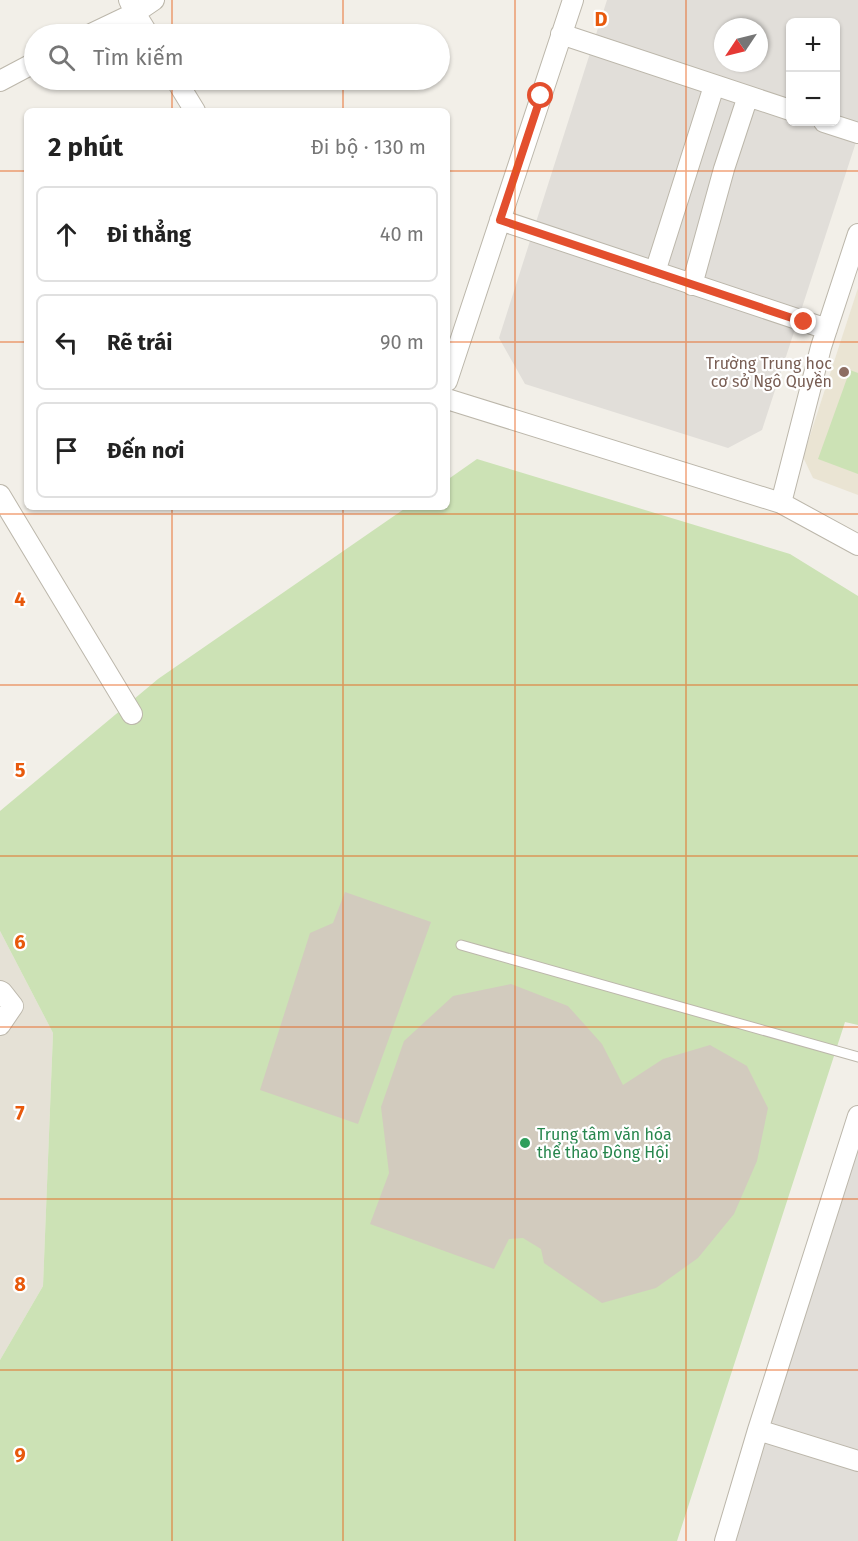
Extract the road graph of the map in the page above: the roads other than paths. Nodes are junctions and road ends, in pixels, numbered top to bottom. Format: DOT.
graph roads {
  1 [pos="154,0"];
  2 [pos="573,0"];
  3 [pos="132,6"];
  4 [pos="106,24"];
  5 [pos="142,24"];
  6 [pos="561,34"];
  7 [pos="24,68"];
  8 [pos="0,81"];
  9 [pos="714,86"];
  10 [pos="182,90"];
  11 [pos="748,96"];
  12 [pos="193,108"];
  13 [pos="786,109"];
  14 [pos="836,126"];
  15 [pos="858,133"];
  16 [pos="500,220"];
  17 [pos="858,234"];
  18 [pos="655,272"];
  19 [pos="692,285"];
  20 [pos="826,329"];
  21 [pos="450,372"];
  22 [pos="450,400"];
  23 [pos="0,495"];
  24 [pos="781,503"];
  25 [pos="858,545"];
  26 [pos="132,714"];
  27 [pos="461,945"];
  28 [pos="0,991"];
  29 [pos="0,1025"];
  30 [pos="858,1057"];
  31 [pos="858,1116"];
  32 [pos="758,1430"];
  33 [pos="858,1461"];
  34 [pos="725,1541"];
  1 -- 3 [label="street"];
  2 -- 6 [label="street"];
  3 -- 4 [label="street"];
  3 -- 5 [label="street"];
  6 -- 9 [label="street"];
  6 -- 16 [label="street"];
  7 -- 8 [label="street"];
  9 -- 11 [label="street"];
  9 -- 18 [label="street"];
  10 -- 12 [label="street"];
  11 -- 13 [label="street"];
  11 -- 19 [label="street"];
  14 -- 15 [label="street"];
  16 -- 18 [label="street"];
  16 -- 21 [label="street"];
  17 -- 20 [label="street"];
  18 -- 19 [label="street"];
  19 -- 20 [label="street"];
  20 -- 24 [label="street"];
  22 -- 24 [label="street"];
  23 -- 26 [label="street"];
  24 -- 25 [label="street"];
  27 -- 30 [label="lane"];
  28 -- 29 [label="street"];
  31 -- 32 [label="street"];
  32 -- 33 [label="street"];
  32 -- 34 [label="street"];
}
